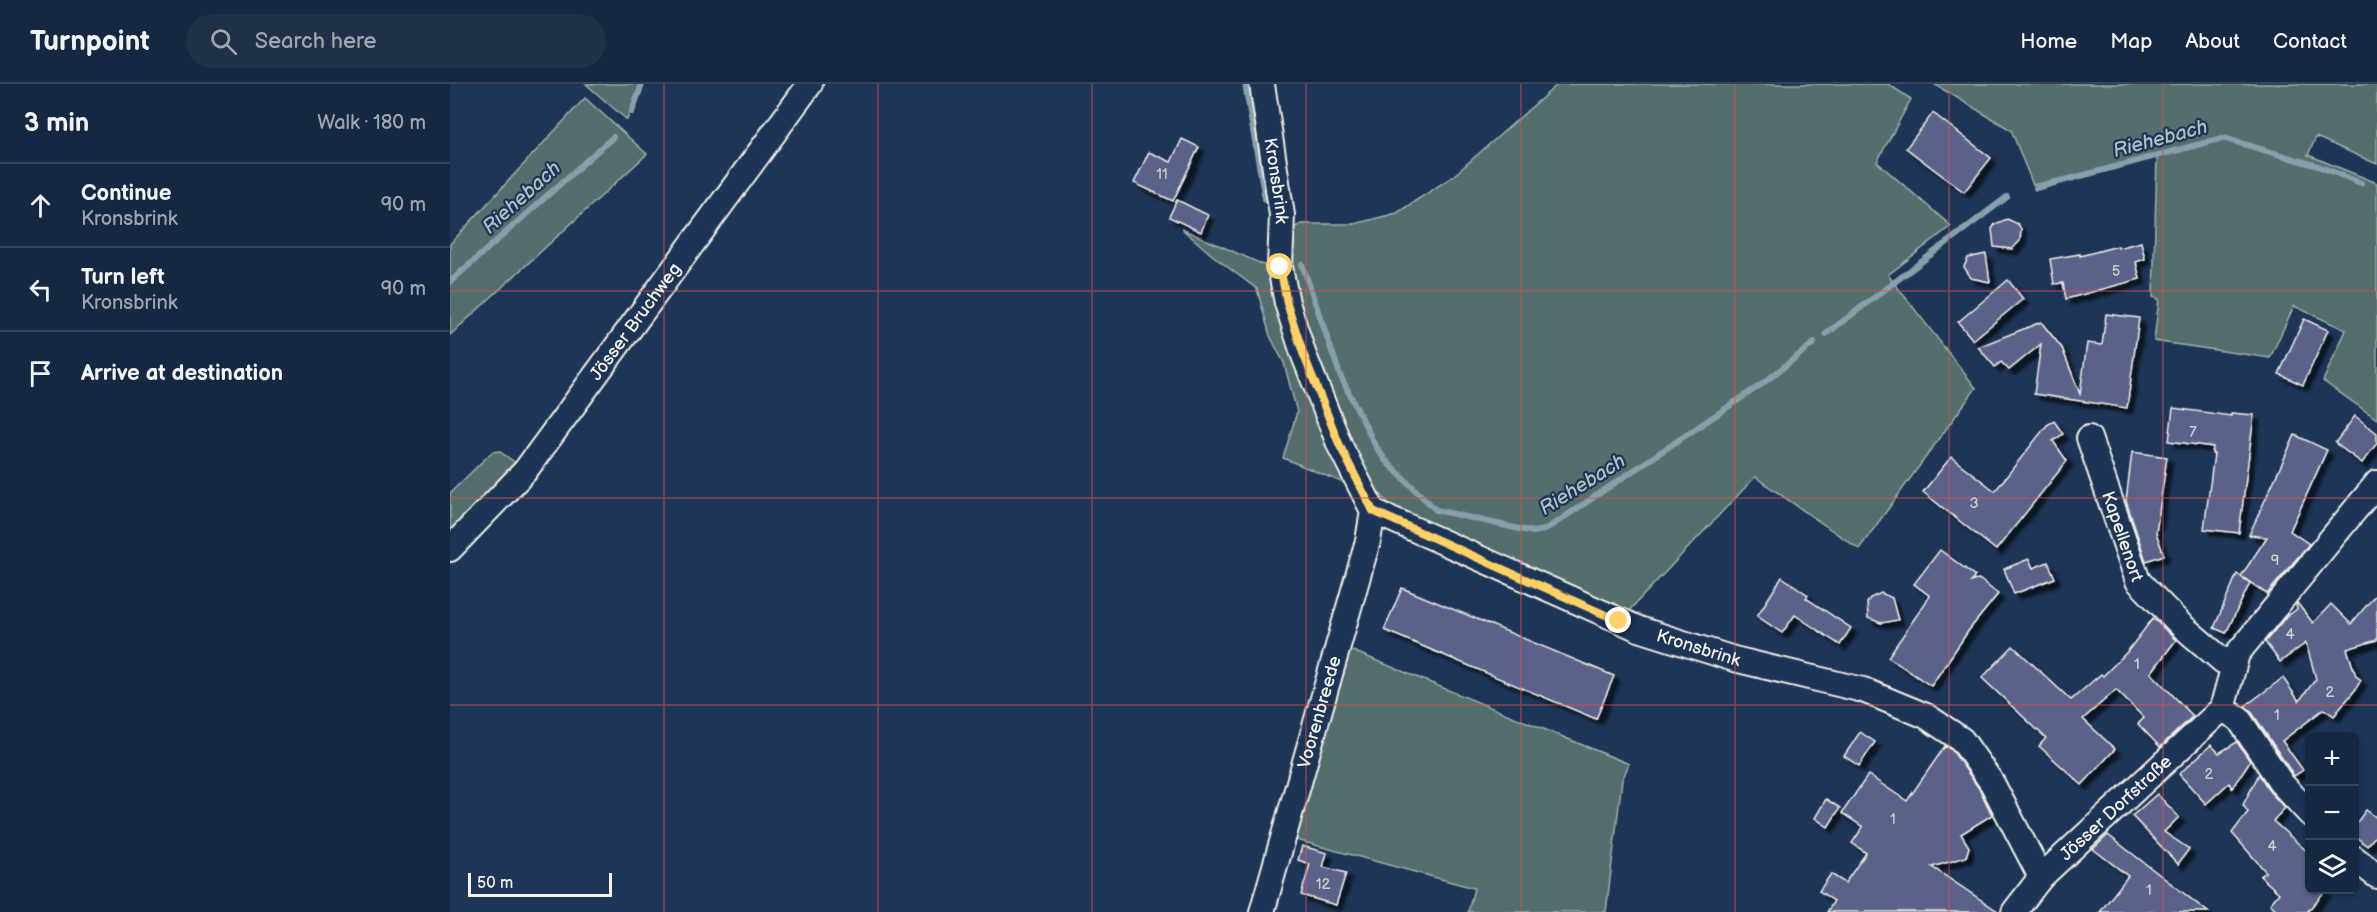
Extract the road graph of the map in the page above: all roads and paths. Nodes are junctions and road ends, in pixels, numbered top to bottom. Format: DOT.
graph roads {
  1 [pos="810,84"];
  2 [pos="1262,84"];
  3 [pos="2089,438"];
  4 [pos="2377,483"];
  5 [pos="1373,511"];
  6 [pos="450,549"];
  7 [pos="2234,663"];
  8 [pos="2222,709"];
  9 [pos="2305,809"];
  10 [pos="2359,861"];
  11 [pos="2377,876"];
  12 [pos="2041,877"];
  13 [pos="1262,912"];
  14 [pos="2014,912"];
  1 -- 6 [label="street, Jösser Bruchweg"];
  2 -- 5 [label="street, Kronsbrink"];
  3 -- 7 [label="street, Kapellenort"];
  4 -- 7 [label="street"];
  5 -- 12 [label="street, Kronsbrink"];
  5 -- 13 [label="street, Voorenbreede"];
  7 -- 8 [label="street"];
  8 -- 9 [label="street"];
  8 -- 12 [label="street, Jösser Dorfstraße"];
  10 -- 11 [label="street"];
  12 -- 14 [label="street, Jösser Dorfstraße"];
}
